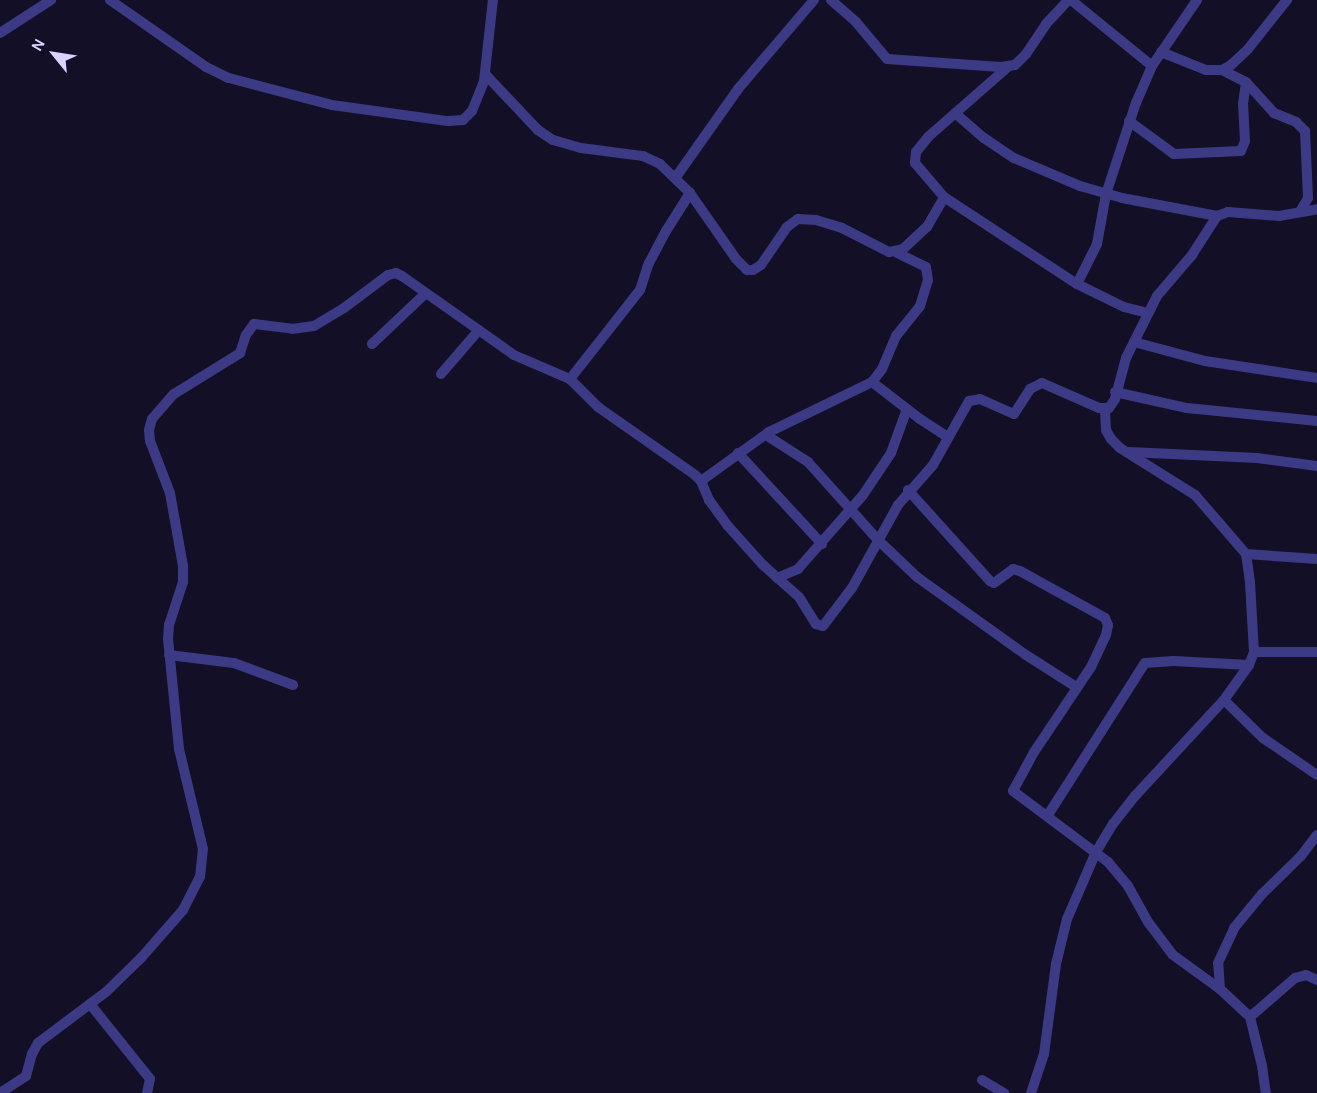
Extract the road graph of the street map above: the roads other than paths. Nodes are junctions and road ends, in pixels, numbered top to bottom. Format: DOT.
graph roads {
  1 [pos="51,0"];
  2 [pos="110,0"];
  3 [pos="493,0"];
  4 [pos="814,0"];
  5 [pos="831,0"];
  6 [pos="1070,0"];
  7 [pos="1197,0"];
  8 [pos="1287,0"];
  9 [pos="0,33"];
  10 [pos="1161,52"];
  11 [pos="1009,66"];
  12 [pos="1152,66"];
  13 [pos="1222,70"];
  14 [pos="485,74"];
  15 [pos="1246,82"];
  16 [pos="955,113"];
  17 [pos="1129,121"];
  18 [pos="676,177"];
  19 [pos="690,193"];
  20 [pos="1106,194"];
  21 [pos="944,197"];
  22 [pos="1317,209"];
  23 [pos="1300,212"];
  24 [pos="1217,216"];
  25 [pos="897,253"];
  26 [pos="1077,284"];
  27 [pos="426,293"];
  28 [pos="1148,313"];
  29 [pos="478,330"];
  30 [pos="1134,342"];
  31 [pos="372,344"];
  32 [pos="441,374"];
  33 [pos="1317,378"];
  34 [pos="570,379"];
  35 [pos="872,382"];
  36 [pos="1115,392"];
  37 [pos="907,409"];
  38 [pos="1105,409"];
  39 [pos="1317,422"];
  40 [pos="766,435"];
  41 [pos="948,437"];
  42 [pos="1126,452"];
  43 [pos="738,453"];
  44 [pos="1317,466"];
  45 [pos="701,480"];
  46 [pos="908,490"];
  47 [pos="851,508"];
  48 [pos="878,540"];
  49 [pos="822,544"];
  50 [pos="1245,554"];
  51 [pos="1317,559"];
  52 [pos="777,578"];
  53 [pos="1254,652"];
  54 [pos="1317,652"];
  55 [pos="169,656"];
  56 [pos="1249,665"];
  57 [pos="293,685"];
  58 [pos="1076,687"];
  59 [pos="1224,700"];
  60 [pos="1317,775"];
  61 [pos="1048,815"];
  62 [pos="1317,835"];
  63 [pos="1096,852"];
  64 [pos="1317,980"];
  65 [pos="1220,989"];
  66 [pos="90,1004"];
  67 [pos="1250,1017"];
  68 [pos="982,1080"];
  69 [pos="0,1093"];
  70 [pos="147,1093"];
  71 [pos="1004,1093"];
  72 [pos="1031,1093"];
  73 [pos="1266,1093"];
  1 -- 9 [label="street"];
  2 -- 14 [label="street"];
  3 -- 14 [label="street"];
  4 -- 18 [label="street"];
  5 -- 11 [label="street"];
  6 -- 11 [label="street"];
  6 -- 12 [label="street"];
  7 -- 10 [label="street"];
  8 -- 13 [label="street"];
  10 -- 12 [label="street"];
  10 -- 13 [label="street"];
  11 -- 16 [label="street"];
  12 -- 17 [label="street"];
  13 -- 15 [label="street"];
  14 -- 18 [label="street"];
  15 -- 17 [label="street"];
  15 -- 23 [label="street"];
  16 -- 20 [label="street"];
  16 -- 21 [label="street"];
  17 -- 20 [label="street"];
  18 -- 19 [label="street"];
  19 -- 25 [label="street"];
  19 -- 34 [label="street"];
  20 -- 24 [label="street"];
  20 -- 26 [label="street"];
  21 -- 25 [label="street"];
  21 -- 26 [label="street"];
  22 -- 23 [label="street"];
  23 -- 24 [label="street"];
  24 -- 28 [label="street"];
  25 -- 35 [label="street"];
  26 -- 28 [label="street"];
  27 -- 29 [label="street"];
  27 -- 31 [label="street"];
  27 -- 55 [label="street"];
  28 -- 30 [label="street"];
  29 -- 32 [label="street"];
  29 -- 34 [label="street"];
  30 -- 33 [label="street"];
  30 -- 36 [label="street"];
  34 -- 45 [label="street"];
  35 -- 37 [label="street"];
  35 -- 40 [label="street"];
  36 -- 38 [label="street"];
  36 -- 39 [label="street"];
  37 -- 41 [label="street"];
  37 -- 47 [label="street"];
  38 -- 41 [label="street"];
  38 -- 42 [label="street"];
  40 -- 43 [label="street"];
  40 -- 47 [label="street"];
  41 -- 46 [label="street"];
  42 -- 44 [label="street"];
  42 -- 50 [label="street"];
  43 -- 45 [label="street"];
  43 -- 49 [label="street"];
  45 -- 52 [label="street"];
  46 -- 48 [label="street"];
  46 -- 58 [label="street"];
  47 -- 48 [label="street"];
  47 -- 49 [label="street"];
  48 -- 52 [label="street"];
  48 -- 58 [label="street"];
  49 -- 52 [label="street"];
  50 -- 51 [label="street"];
  50 -- 53 [label="street"];
  53 -- 54 [label="street"];
  53 -- 56 [label="street"];
  55 -- 57 [label="street"];
  55 -- 66 [label="street"];
  56 -- 59 [label="street"];
  56 -- 61 [label="street"];
  58 -- 61 [label="street"];
  59 -- 60 [label="street"];
  59 -- 63 [label="street"];
  61 -- 63 [label="street"];
  62 -- 65 [label="street"];
  63 -- 65 [label="street"];
  63 -- 72 [label="street"];
  64 -- 67 [label="street"];
  65 -- 67 [label="street"];
  66 -- 69 [label="street"];
  66 -- 70 [label="street"];
  67 -- 73 [label="street"];
  68 -- 71 [label="street"];
}
